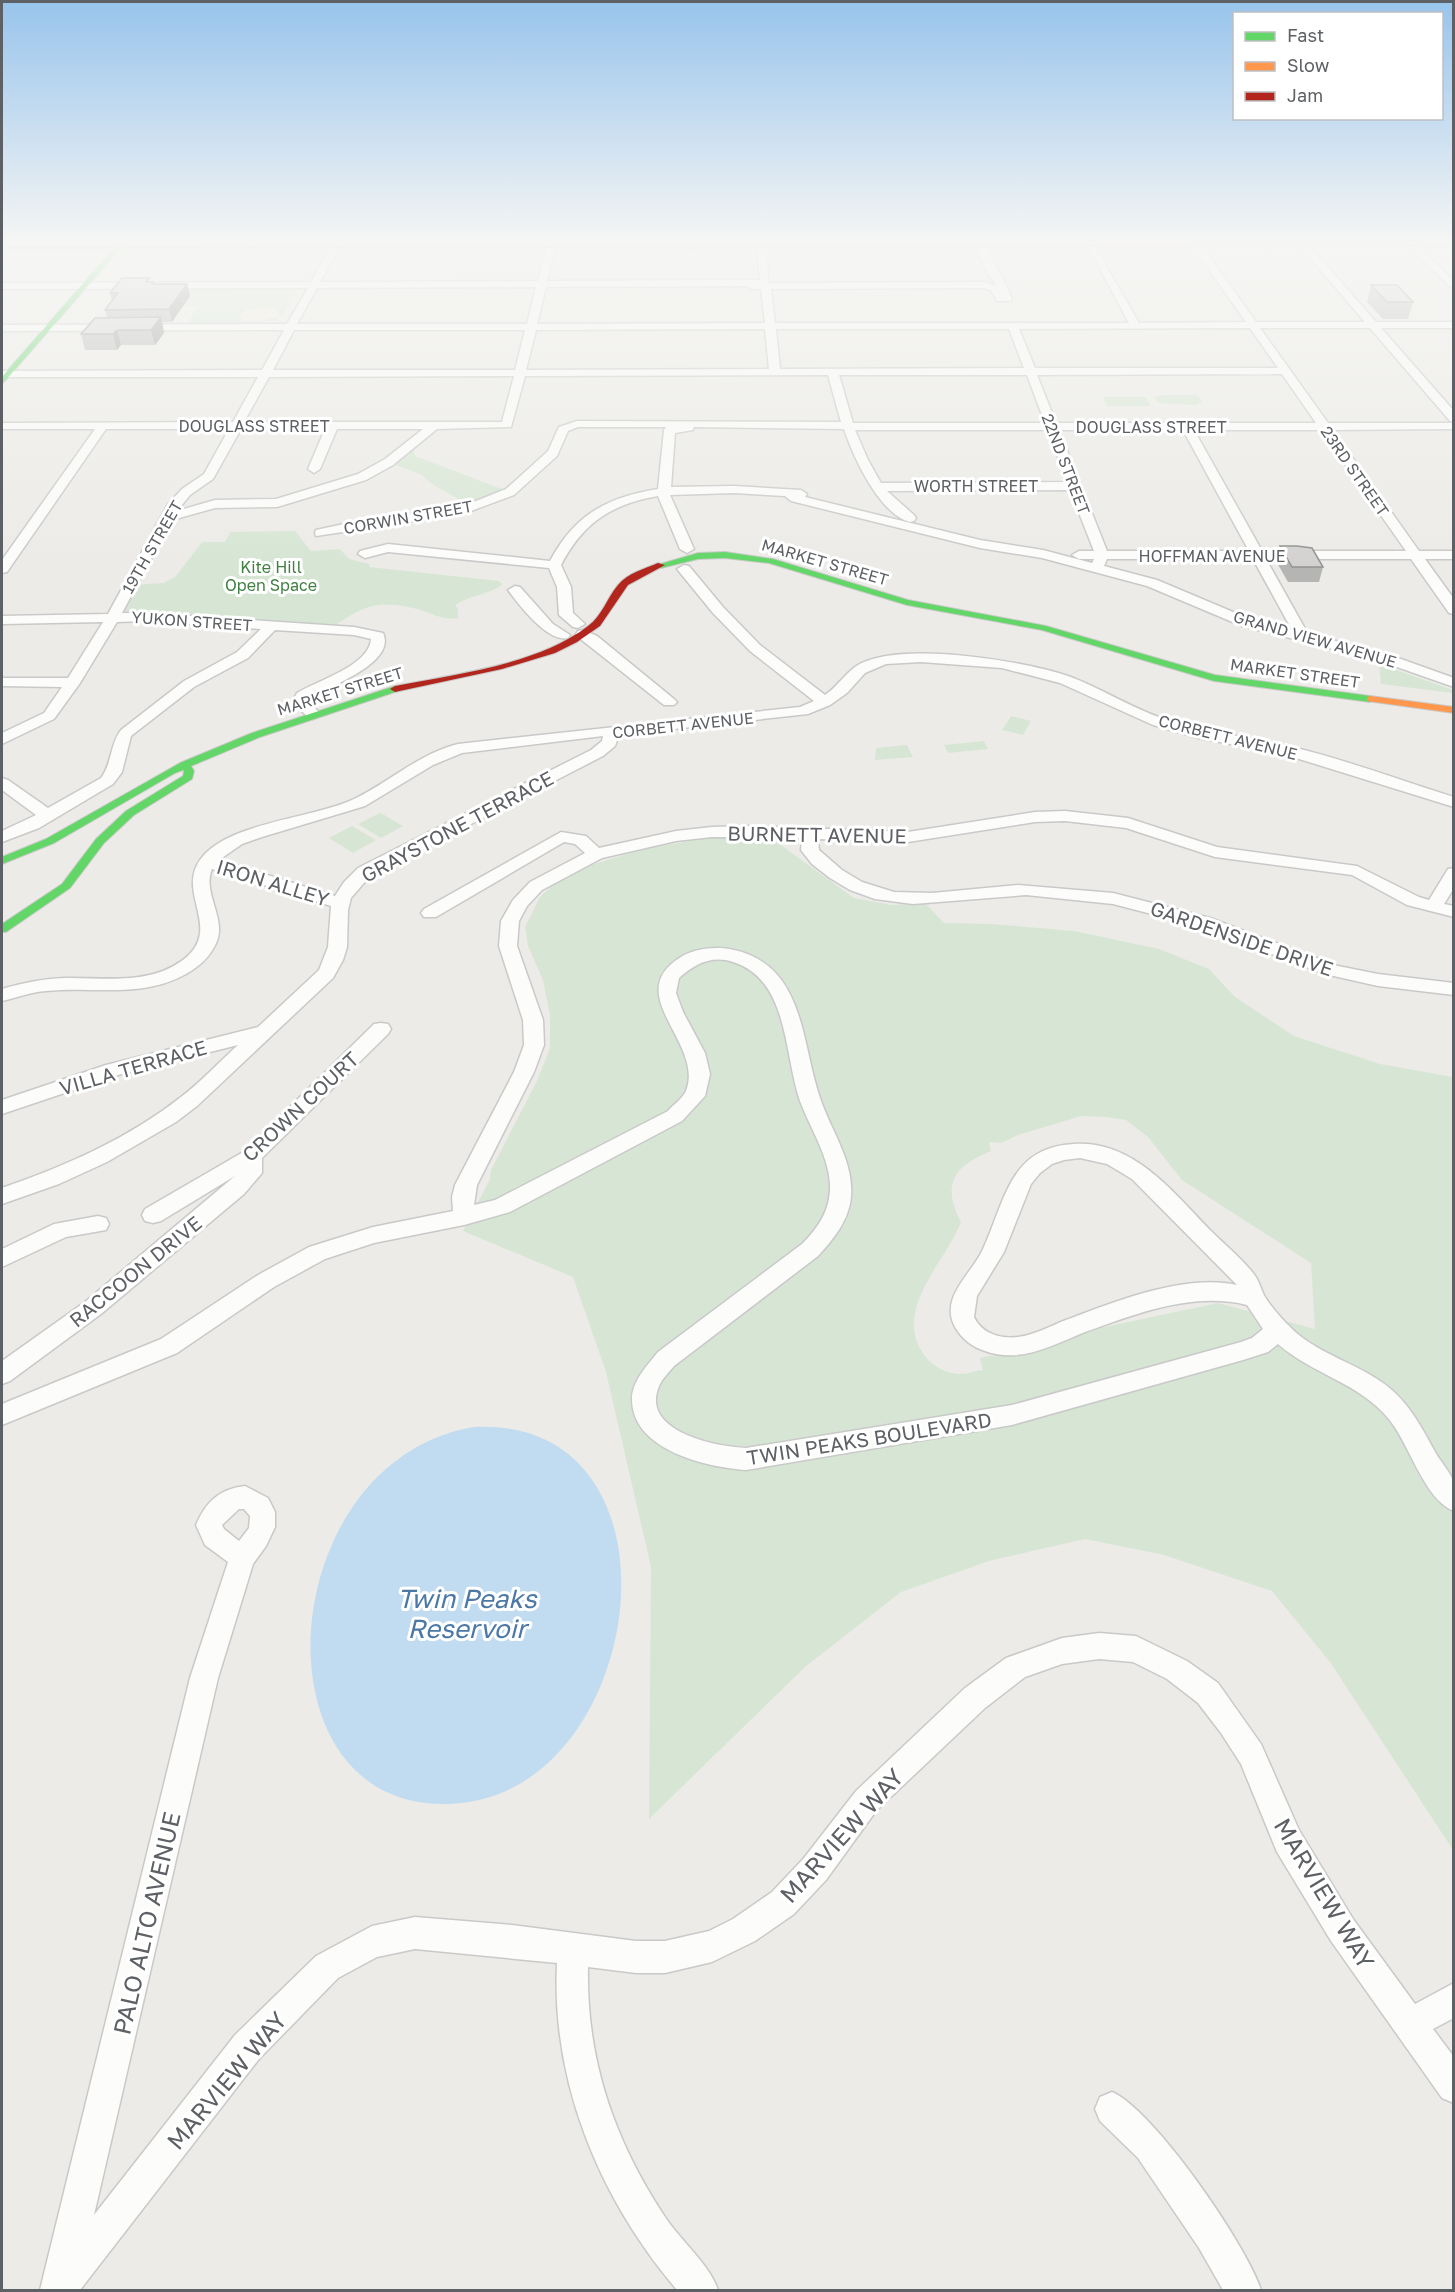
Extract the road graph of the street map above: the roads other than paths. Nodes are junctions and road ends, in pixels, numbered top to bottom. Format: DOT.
graph roads {
  1 [pos="28,350"];
  2 [pos="278,350"];
  3 [pos="527,350"];
  4 [pos="773,350"];
  5 [pos="1022,350"];
  6 [pos="1270,350"];
  7 [pos="1394,350"];
  8 [pos="832,371"];
  9 [pos="1030,371"];
  10 [pos="1285,371"];
  11 [pos="775,372"];
  12 [pos="265,373"];
  13 [pos="521,373"];
  14 [pos="3,377"];
  15 [pos="1454,419"];
  16 [pos="434,425"];
  17 [pos="2,426"];
  18 [pos="103,426"];
  19 [pos="236,426"];
  20 [pos="332,426"];
  21 [pos="849,426"];
  22 [pos="1324,426"];
  23 [pos="1454,426"];
  24 [pos="567,427"];
  25 [pos="1052,427"];
  26 [pos="1187,427"];
  27 [pos="314,469"];
  28 [pos="1075,486"];
  29 [pos="880,490"];
  30 [pos="664,492"];
  31 [pos="787,492"];
  32 [pos="861,506"];
  33 [pos="168,518"];
  34 [pos="910,518"];
  35 [pos="321,533"];
  36 [pos="1005,546"];
  37 [pos="687,549"];
  38 [pos="364,554"];
  39 [pos="1258,555"];
  40 [pos="1415,555"];
  41 [pos="1454,555"];
  42 [pos="1100,562"];
  43 [pos="3,564"];
  44 [pos="554,565"];
  45 [pos="684,568"];
  46 [pos="515,590"];
  47 [pos="1454,610"];
  48 [pos="113,616"];
  49 [pos="2,620"];
  50 [pos="271,626"];
  51 [pos="581,629"];
  52 [pos="563,635"];
  53 [pos="1304,639"];
  54 [pos="2,682"];
  55 [pos="73,683"];
  56 [pos="1454,683"];
  57 [pos="1359,698"];
  58 [pos="669,702"];
  59 [pos="825,702"];
  60 [pos="1454,702"];
  61 [pos="308,710"];
  62 [pos="1454,710"];
  63 [pos="1454,722"];
  64 [pos="612,732"];
  65 [pos="256,735"];
  66 [pos="2,739"];
  67 [pos="178,762"];
  68 [pos="2,783"];
  69 [pos="177,786"];
  70 [pos="1454,802"];
  71 [pos="48,816"];
  72 [pos="810,834"];
  73 [pos="2,837"];
  74 [pos="2,850"];
  75 [pos="596,854"];
  76 [pos="2,861"];
  77 [pos="207,862"];
  78 [pos="1454,873"];
  79 [pos="339,903"];
  80 [pos="1433,908"];
  81 [pos="1454,912"];
  82 [pos="429,913"];
  83 [pos="2,929"];
  84 [pos="1454,989"];
  85 [pos="2,995"];
  86 [pos="381,1029"];
  87 [pos="266,1031"];
  88 [pos="2,1107"];
  89 [pos="252,1156"];
  90 [pos="2,1196"];
  91 [pos="153,1215"];
  92 [pos="464,1217"];
  93 [pos="98,1224"];
  94 [pos="2,1259"];
  95 [pos="1252,1298"];
  96 [pos="1279,1330"];
  97 [pos="2,1374"];
  98 [pos="2,1415"];
  99 [pos="1454,1500"];
  100 [pos="243,1558"];
  101 [pos="573,1949"];
  102 [pos="1454,1999"];
  103 [pos="1410,2025"];
  104 [pos="1454,2086"];
  105 [pos="1112,2109"];
  106 [pos="58,2290"];
  107 [pos="700,2290"];
  108 [pos="1243,2290"];
  1 -- 14 [label="main road"];
  2 -- 12 [label="street, 19TH STREET"];
  3 -- 13 [label="street"];
  4 -- 11 [label="street"];
  5 -- 9 [label="street, 22ND STREET"];
  6 -- 10 [label="street, 23RD STREET"];
  7 -- 15 [label="street"];
  8 -- 9 [label="street"];
  8 -- 11 [label="street"];
  8 -- 21 [label="street"];
  9 -- 10 [label="street"];
  9 -- 25 [label="street, 22ND STREET"];
  10 -- 22 [label="street, 23RD STREET"];
  11 -- 13 [label="street"];
  12 -- 13 [label="street"];
  12 -- 14 [label="street"];
  12 -- 19 [label="street, 19TH STREET"];
  13 -- 16 [label="street, DOUGLASS STREET"];
  16 -- 20 [label="street, DOUGLASS STREET"];
  16 -- 33 [label="street"];
  17 -- 18 [label="street, DOUGLASS STREET"];
  18 -- 19 [label="street, DOUGLASS STREET"];
  18 -- 43 [label="street"];
  19 -- 20 [label="street, DOUGLASS STREET"];
  19 -- 33 [label="street, 19TH STREET"];
  20 -- 27 [label="street"];
  21 -- 24 [label="street, DOUGLASS STREET"];
  21 -- 25 [label="street, DOUGLASS STREET"];
  21 -- 29 [label="street"];
  21 -- 30 [label="street, DOUGLASS STREET"];
  22 -- 23 [label="street, DOUGLASS STREET"];
  22 -- 26 [label="street, DOUGLASS STREET"];
  22 -- 40 [label="street, 23RD STREET"];
  24 -- 35 [label="street, CORWIN STREET"];
  25 -- 26 [label="street, DOUGLASS STREET"];
  25 -- 28 [label="street, 22ND STREET"];
  26 -- 39 [label="street"];
  28 -- 29 [label="street, WORTH STREET"];
  28 -- 42 [label="street, 22ND STREET"];
  29 -- 32 [label="street"];
  29 -- 34 [label="street"];
  30 -- 31 [label="street, GRAND VIEW AVENUE"];
  30 -- 37 [label="street"];
  30 -- 44 [label="street, GRAND VIEW AVENUE"];
  31 -- 32 [label="street, GRAND VIEW AVENUE"];
  31 -- 36 [label="street, GRAND VIEW AVENUE"];
  32 -- 34 [label="street, GRAND VIEW AVENUE"];
  33 -- 48 [label="street, 19TH STREET"];
  34 -- 36 [label="street, GRAND VIEW AVENUE"];
  36 -- 42 [label="street, GRAND VIEW AVENUE"];
  37 -- 51 [label="main road, MARKET STREET"];
  37 -- 60 [label="main road, MARKET STREET"];
  38 -- 44 [label="street"];
  39 -- 40 [label="street, HOFFMAN AVENUE"];
  39 -- 42 [label="street, HOFFMAN AVENUE"];
  39 -- 53 [label="street"];
  40 -- 41 [label="street, HOFFMAN AVENUE"];
  40 -- 47 [label="street, 23RD STREET"];
  42 -- 53 [label="street, GRAND VIEW AVENUE"];
  44 -- 51 [label="street"];
  45 -- 59 [label="street"];
  46 -- 52 [label="street"];
  48 -- 49 [label="street, YUKON STREET"];
  48 -- 50 [label="street, YUKON STREET"];
  48 -- 55 [label="street, 19TH STREET"];
  50 -- 61 [label="street, YUKON STREET"];
  50 -- 71 [label="street"];
  51 -- 52 [label="main road, MARKET STREET"];
  51 -- 57 [label="main road, MARKET STREET"];
  51 -- 58 [label="street"];
  51 -- 61 [label="main road, MARKET STREET"];
  52 -- 61 [label="main road, MARKET STREET"];
  53 -- 56 [label="street, GRAND VIEW AVENUE"];
  54 -- 55 [label="street"];
  55 -- 66 [label="street, 19TH STREET"];
  57 -- 62 [label="main road, MARKET STREET"];
  57 -- 63 [label="main road"];
  59 -- 64 [label="street, CORBETT AVENUE"];
  59 -- 70 [label="street, CORBETT AVENUE"];
  61 -- 65 [label="main road, MARKET STREET"];
  61 -- 67 [label="main road, MARKET STREET"];
  64 -- 77 [label="street, CORBETT AVENUE"];
  64 -- 79 [label="street, GRAYSTONE TERRACE"];
  65 -- 67 [label="main road, MARKET STREET"];
  65 -- 69 [label="main road"];
  67 -- 69 [label="main road"];
  67 -- 74 [label="main road, MARKET STREET"];
  67 -- 76 [label="main road, MARKET STREET"];
  68 -- 71 [label="street"];
  69 -- 83 [label="main road"];
  71 -- 73 [label="street"];
  72 -- 75 [label="street, BURNETT AVENUE"];
  72 -- 80 [label="street, BURNETT AVENUE"];
  72 -- 84 [label="street, GARDENSIDE DRIVE"];
  75 -- 82 [label="street"];
  75 -- 92 [label="street, BURNETT AVENUE"];
  77 -- 79 [label="street, IRON ALLEY"];
  77 -- 85 [label="street"];
  78 -- 80 [label="street"];
  79 -- 87 [label="street"];
  80 -- 81 [label="street, BURNETT AVENUE"];
  86 -- 89 [label="street, CROWN COURT"];
  87 -- 88 [label="street, VILLA TERRACE"];
  87 -- 90 [label="street"];
  89 -- 91 [label="street, CROWN COURT"];
  89 -- 97 [label="street, RACCOON DRIVE"];
  92 -- 96 [label="street, TWIN PEAKS BOULEVARD"];
  92 -- 98 [label="street, TWIN PEAKS BOULEVARD"];
  93 -- 94 [label="street"];
  95 -- 95 [label="street"];
  95 -- 96 [label="street"];
  96 -- 99 [label="street"];
  100 -- 106 [label="street, PALO ALTO AVENUE"];
  101 -- 103 [label="street, MARVIEW WAY"];
  101 -- 106 [label="street, MARVIEW WAY"];
  101 -- 107 [label="street"];
  102 -- 103 [label="street"];
  103 -- 104 [label="street, MARVIEW WAY"];
  105 -- 108 [label="street"];
}
